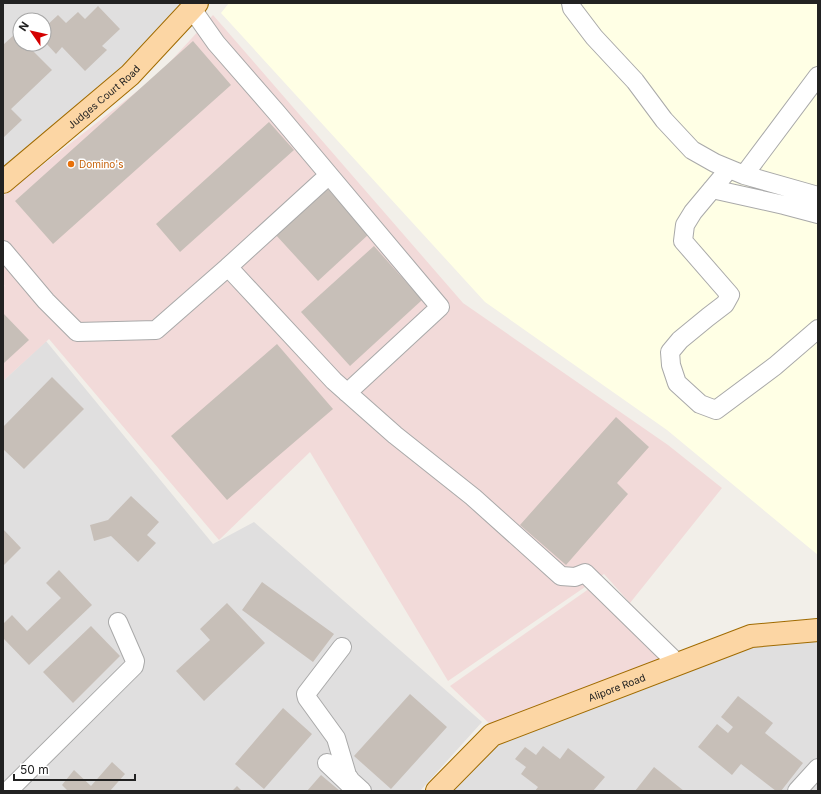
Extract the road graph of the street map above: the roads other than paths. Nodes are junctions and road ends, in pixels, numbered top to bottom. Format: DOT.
graph roads {
  1 [pos="571,3"];
  2 [pos="194,6"];
  3 [pos="818,76"];
  4 [pos="736,172"];
  5 [pos="329,175"];
  6 [pos="3,182"];
  7 [pos="712,189"];
  8 [pos="818,196"];
  9 [pos="818,214"];
  10 [pos="3,250"];
  11 [pos="228,267"];
  12 [pos="818,329"];
  13 [pos="347,393"];
  14 [pos="118,622"];
  15 [pos="818,630"];
  16 [pos="342,647"];
  17 [pos="678,664"];
  18 [pos="327,763"];
  19 [pos="817,770"];
  20 [pos="8,791"];
  21 [pos="357,791"];
  22 [pos="362,791"];
  23 [pos="438,791"];
  24 [pos="797,791"];
  1 -- 4 [label="street"];
  2 -- 5 [label="street"];
  2 -- 6 [label="main road, Judges Court Road"];
  3 -- 4 [label="street"];
  4 -- 7 [label="street"];
  4 -- 8 [label="street"];
  5 -- 11 [label="street"];
  5 -- 13 [label="street"];
  7 -- 9 [label="street"];
  7 -- 12 [label="street"];
  10 -- 11 [label="street"];
  11 -- 13 [label="street"];
  13 -- 17 [label="street"];
  14 -- 20 [label="street"];
  15 -- 17 [label="main road, Alipore Road"];
  16 -- 22 [label="street"];
  17 -- 23 [label="main road, Alipore Road"];
  18 -- 21 [label="street"];
  19 -- 24 [label="street"];
}
